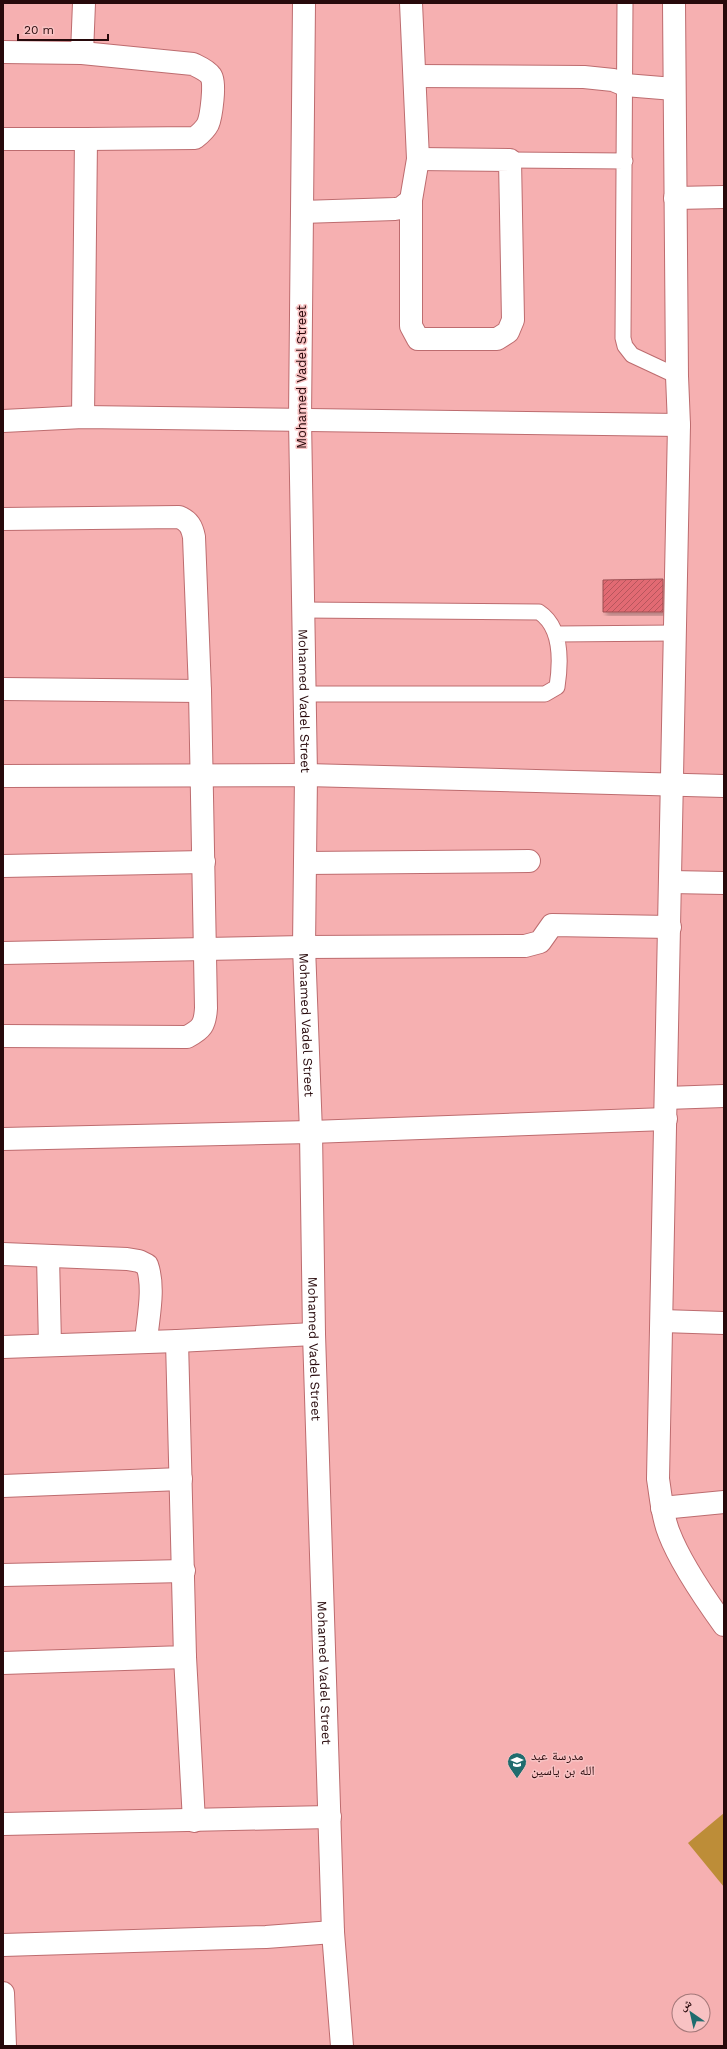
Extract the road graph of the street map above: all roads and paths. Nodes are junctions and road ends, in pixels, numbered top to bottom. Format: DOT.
graph roads {
  1 [pos="84,3"];
  2 [pos="304,3"];
  3 [pos="411,3"];
  4 [pos="625,3"];
  5 [pos="674,3"];
  6 [pos="3,52"];
  7 [pos="82,53"];
  8 [pos="415,76"];
  9 [pos="625,85"];
  10 [pos="674,89"];
  11 [pos="3,139"];
  12 [pos="86,139"];
  13 [pos="418,159"];
  14 [pos="510,160"];
  15 [pos="625,161"];
  16 [pos="724,197"];
  17 [pos="675,198"];
  18 [pos="411,200"];
  19 [pos="302,212"];
  20 [pos="676,376"];
  21 [pos="83,417"];
  22 [pos="300,419"];
  23 [pos="3,421"];
  24 [pos="679,425"];
  25 [pos="3,519"];
  26 [pos="303,610"];
  27 [pos="676,633"];
  28 [pos="557,634"];
  29 [pos="3,689"];
  30 [pos="200,690"];
  31 [pos="304,694"];
  32 [pos="202,774"];
  33 [pos="306,775"];
  34 [pos="3,776"];
  35 [pos="673,784"];
  36 [pos="724,786"];
  37 [pos="529,861"];
  38 [pos="204,862"];
  39 [pos="305,863"];
  40 [pos="3,866"];
  41 [pos="671,882"];
  42 [pos="724,884"];
  43 [pos="670,927"];
  44 [pos="304,947"];
  45 [pos="206,949"];
  46 [pos="3,953"];
  47 [pos="3,1036"];
  48 [pos="724,1096"];
  49 [pos="666,1098"];
  50 [pos="666,1120"];
  51 [pos="311,1132"];
  52 [pos="3,1138"];
  53 [pos="3,1254"];
  54 [pos="48,1256"];
  55 [pos="662,1321"];
  56 [pos="724,1323"];
  57 [pos="314,1334"];
  58 [pos="146,1341"];
  59 [pos="177,1341"];
  60 [pos="50,1345"];
  61 [pos="3,1347"];
  62 [pos="181,1479"];
  63 [pos="3,1486"];
  64 [pos="724,1502"];
  65 [pos="662,1508"];
  66 [pos="184,1571"];
  67 [pos="3,1575"];
  68 [pos="724,1625"];
  69 [pos="185,1657"];
  70 [pos="3,1662"];
  71 [pos="330,1817"];
  72 [pos="194,1821"];
  73 [pos="3,1824"];
  74 [pos="333,1932"];
  75 [pos="3,1945"];
  76 [pos="3,1993"];
  77 [pos="5,2046"];
  78 [pos="342,2046"];
  1 -- 7 [label="street"];
  2 -- 19 [label="street, Mohamed Vadel Street"];
  3 -- 8 [label="street"];
  4 -- 9 [label="lane"];
  5 -- 10 [label="street"];
  6 -- 7 [label="street"];
  7 -- 12 [label="street"];
  8 -- 9 [label="street"];
  8 -- 13 [label="street"];
  9 -- 10 [label="street"];
  9 -- 15 [label="lane"];
  10 -- 17 [label="street"];
  11 -- 12 [label="street"];
  12 -- 21 [label="street"];
  13 -- 14 [label="street"];
  13 -- 18 [label="street"];
  14 -- 15 [label="lane"];
  14 -- 18 [label="street"];
  15 -- 20 [label="lane"];
  16 -- 17 [label="street"];
  17 -- 20 [label="street"];
  18 -- 19 [label="street"];
  19 -- 22 [label="street, Mohamed Vadel Street"];
  20 -- 24 [label="street"];
  21 -- 22 [label="street"];
  21 -- 23 [label="street"];
  22 -- 24 [label="street"];
  22 -- 26 [label="street, Mohamed Vadel Street"];
  24 -- 27 [label="street"];
  25 -- 30 [label="street"];
  26 -- 28 [label="lane"];
  26 -- 31 [label="street, Mohamed Vadel Street"];
  27 -- 28 [label="lane"];
  27 -- 35 [label="street"];
  28 -- 31 [label="lane"];
  29 -- 30 [label="street"];
  30 -- 32 [label="street"];
  31 -- 33 [label="street, Mohamed Vadel Street"];
  32 -- 33 [label="street"];
  32 -- 34 [label="street"];
  32 -- 38 [label="street"];
  33 -- 35 [label="street"];
  33 -- 39 [label="street, Mohamed Vadel Street"];
  35 -- 36 [label="street"];
  35 -- 41 [label="street"];
  37 -- 39 [label="street"];
  38 -- 40 [label="street"];
  38 -- 45 [label="street"];
  39 -- 44 [label="street, Mohamed Vadel Street"];
  41 -- 42 [label="street"];
  41 -- 43 [label="street"];
  43 -- 44 [label="street"];
  43 -- 49 [label="street"];
  44 -- 45 [label="street"];
  44 -- 51 [label="street, Mohamed Vadel Street"];
  45 -- 46 [label="street"];
  45 -- 47 [label="street"];
  48 -- 49 [label="street"];
  49 -- 50 [label="street"];
  50 -- 51 [label="street"];
  50 -- 55 [label="street"];
  51 -- 52 [label="street"];
  51 -- 57 [label="street, Mohamed Vadel Street"];
  53 -- 54 [label="street"];
  54 -- 58 [label="street"];
  54 -- 60 [label="street"];
  55 -- 56 [label="street"];
  55 -- 65 [label="street"];
  57 -- 59 [label="street"];
  57 -- 71 [label="street, Mohamed Vadel Street"];
  58 -- 59 [label="street"];
  58 -- 60 [label="street"];
  59 -- 62 [label="street"];
  60 -- 61 [label="street"];
  62 -- 63 [label="street"];
  62 -- 66 [label="street"];
  64 -- 65 [label="street"];
  65 -- 68 [label="street"];
  66 -- 67 [label="street"];
  66 -- 69 [label="street"];
  69 -- 70 [label="street"];
  69 -- 72 [label="street"];
  71 -- 72 [label="street"];
  71 -- 74 [label="street, Mohamed Vadel Street"];
  72 -- 73 [label="street"];
  74 -- 75 [label="street"];
  74 -- 78 [label="street, Mohamed Vadel Street"];
  76 -- 77 [label="street"];
}
